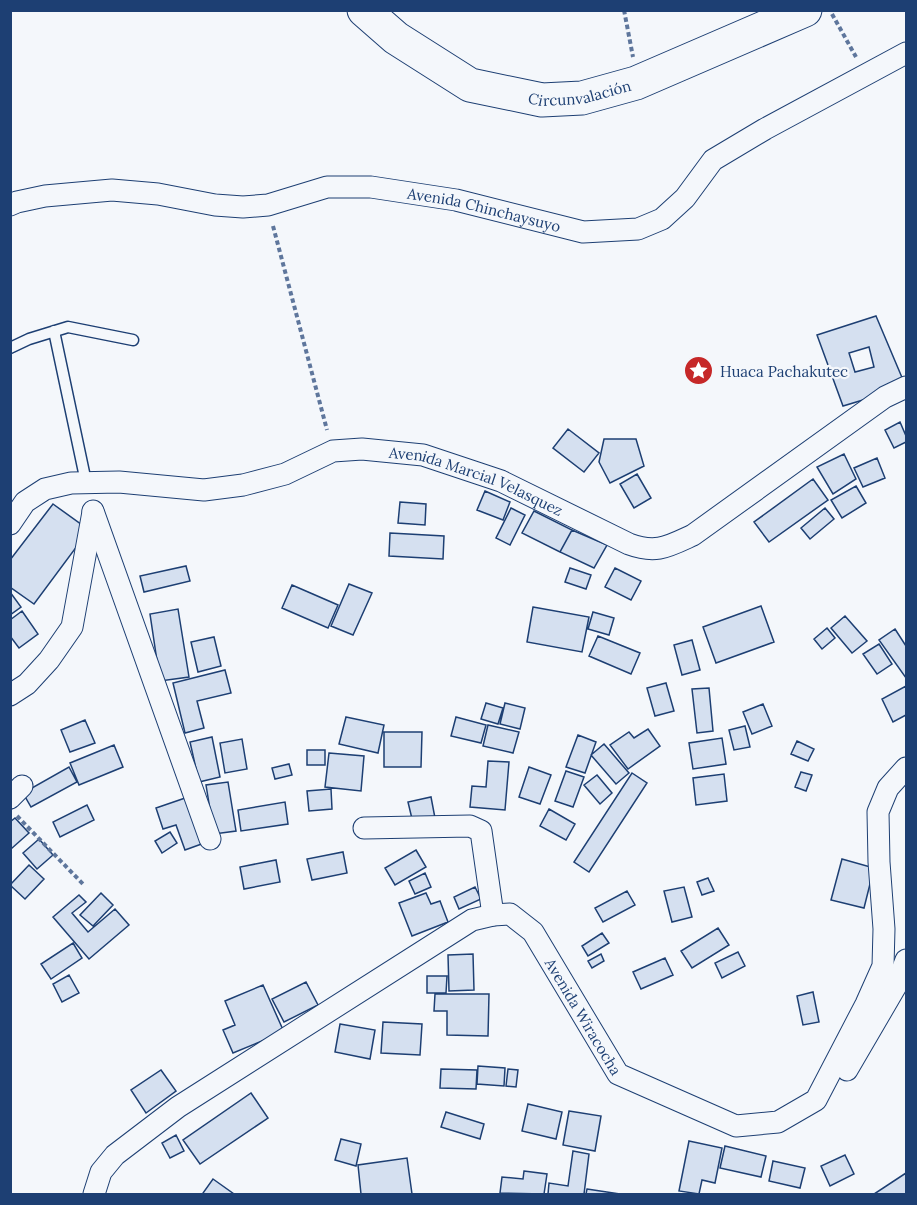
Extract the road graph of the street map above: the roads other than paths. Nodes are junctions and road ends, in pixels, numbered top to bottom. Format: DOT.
graph roads {
  1 [pos="364,10"];
  2 [pos="805,10"];
  3 [pos="906,53"];
  4 [pos="10,205"];
  5 [pos="54,331"];
  6 [pos="133,340"];
  7 [pos="10,348"];
  8 [pos="906,387"];
  9 [pos="92,482"];
  10 [pos="93,511"];
  11 [pos="10,524"];
  12 [pos="10,695"];
  13 [pos="906,768"];
  14 [pos="364,828"];
  15 [pos="210,839"];
  16 [pos="493,915"];
  17 [pos="906,960"];
  18 [pos="816,1101"];
  19 [pos="94,1194"];
  1 -- 2 [label="highway, Circunvalación"];
  3 -- 4 [label="street, Avenida Chinchaysuyo"];
  5 -- 6 [label="lane"];
  5 -- 7 [label="lane"];
  5 -- 9 [label="lane"];
  8 -- 9 [label="street, Avenida Marcial Velasquez"];
  9 -- 10 [label="street"];
  9 -- 11 [label="street, Avenida Marcial Velasquez"];
  10 -- 12 [label="street"];
  10 -- 15 [label="street"];
  13 -- 18 [label="street"];
  14 -- 16 [label="street"];
  16 -- 18 [label="street, Avenida Wiracocha"];
  16 -- 19 [label="street"];
  17 -- 18 [label="street, Avenida Wiracocha"];
}
